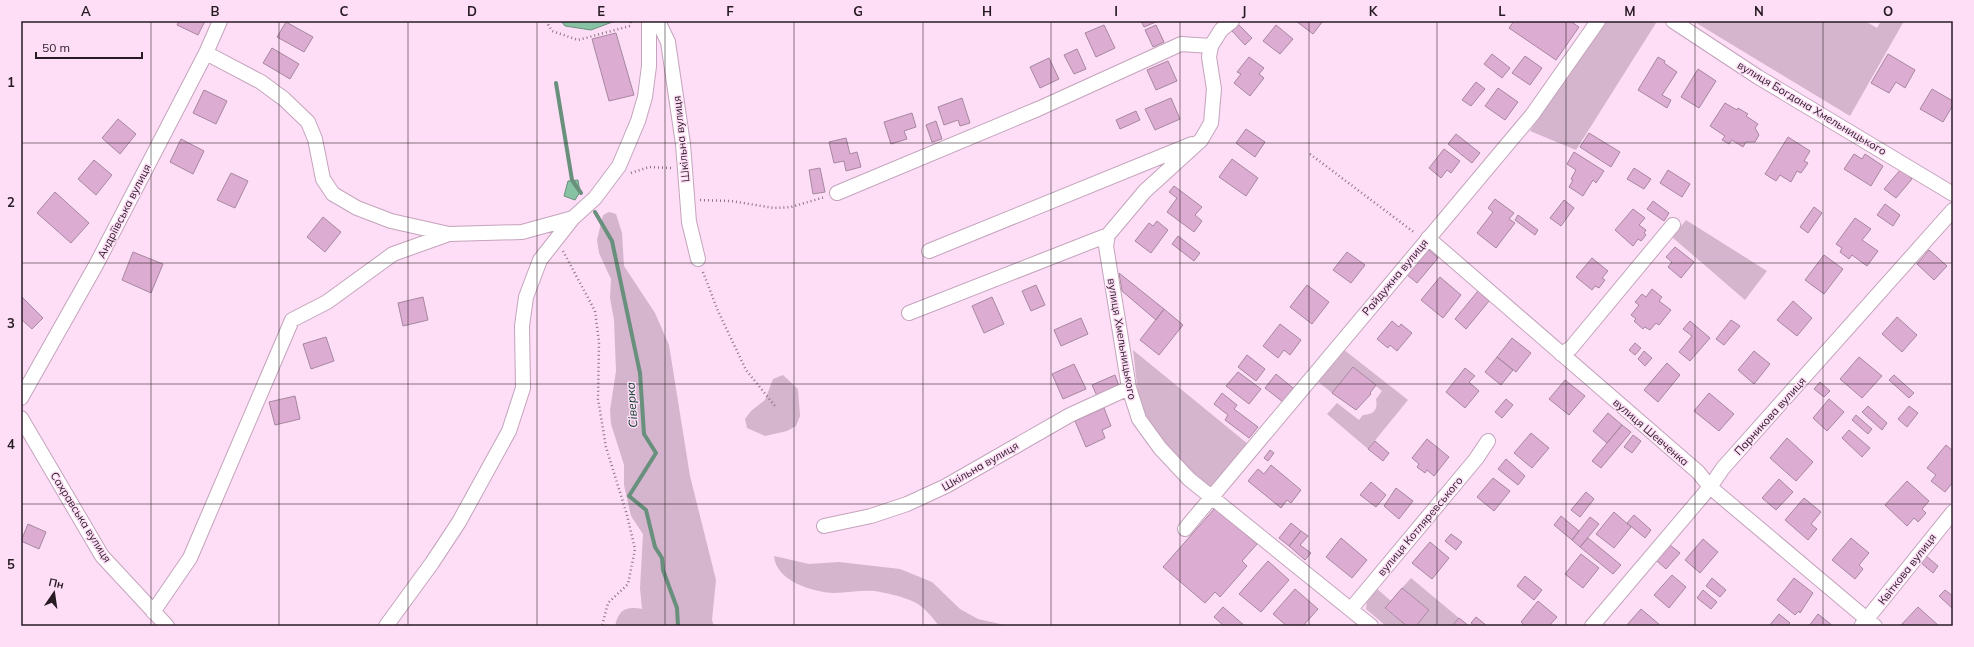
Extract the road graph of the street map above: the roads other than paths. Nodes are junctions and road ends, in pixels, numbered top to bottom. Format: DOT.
graph roads {
  1 [pos="220,21"];
  2 [pos="649,21"];
  3 [pos="658,21"];
  4 [pos="1232,21"];
  5 [pos="1598,21"];
  6 [pos="1673,21"];
  7 [pos="1211,46"];
  8 [pos="206,53"];
  9 [pos="1201,140"];
  10 [pos="837,192"];
  11 [pos="1953,194"];
  12 [pos="1952,214"];
  13 [pos="573,218"];
  14 [pos="1673,225"];
  15 [pos="449,234"];
  16 [pos="1108,235"];
  17 [pos="1426,239"];
  18 [pos="929,251"];
  19 [pos="698,259"];
  20 [pos="909,313"];
  21 [pos="1561,354"];
  22 [pos="1129,388"];
  23 [pos="21,398"];
  24 [pos="21,418"];
  25 [pos="1488,442"];
  26 [pos="1710,487"];
  27 [pos="1211,498"];
  28 [pos="1953,512"];
  29 [pos="824,526"];
  30 [pos="1185,529"];
  31 [pos="1351,610"];
  32 [pos="153,612"];
  33 [pos="1868,624"];
  34 [pos="167,626"];
  35 [pos="386,626"];
  36 [pos="1371,626"];
  37 [pos="1592,626"];
  1 -- 8 [label="street, Андріївська вулиця"];
  2 -- 13 [label="street"];
  3 -- 19 [label="street, Шкільна вулиця"];
  4 -- 7 [label="street"];
  5 -- 17 [label="street, Райдужна вулиця"];
  6 -- 11 [label="street, вулиця Богдана Хмельницького"];
  7 -- 9 [label="street"];
  7 -- 10 [label="street"];
  8 -- 15 [label="street"];
  8 -- 23 [label="street, Андріївська вулиця"];
  9 -- 16 [label="street"];
  9 -- 18 [label="street"];
  12 -- 26 [label="street, Парникова вулиця"];
  13 -- 15 [label="street"];
  13 -- 35 [label="street"];
  14 -- 21 [label="street"];
  15 -- 32 [label="street"];
  16 -- 20 [label="street"];
  16 -- 22 [label="street, вулиця Хмельницького"];
  17 -- 21 [label="street, вулиця Шевченка"];
  17 -- 27 [label="street, Райдужна вулиця"];
  21 -- 26 [label="street, вулиця Шевченка"];
  22 -- 27 [label="street, вулиця Хмельницького"];
  22 -- 29 [label="street, Шкільна вулиця"];
  24 -- 32 [label="street, Сахравська вулиця"];
  25 -- 31 [label="street, вулиця Котляревського"];
  26 -- 33 [label="street, вулиця Шевченка"];
  26 -- 37 [label="street, Парникова вулиця"];
  27 -- 30 [label="street, Райдужна вулиця"];
  27 -- 31 [label="street, вулиця Хмельницького"];
  28 -- 33 [label="street, Квіткова вулиця"];
  31 -- 36 [label="street, вулиця Хмельницького"];
  32 -- 34 [label="street, Сахравська вулиця"];
}
